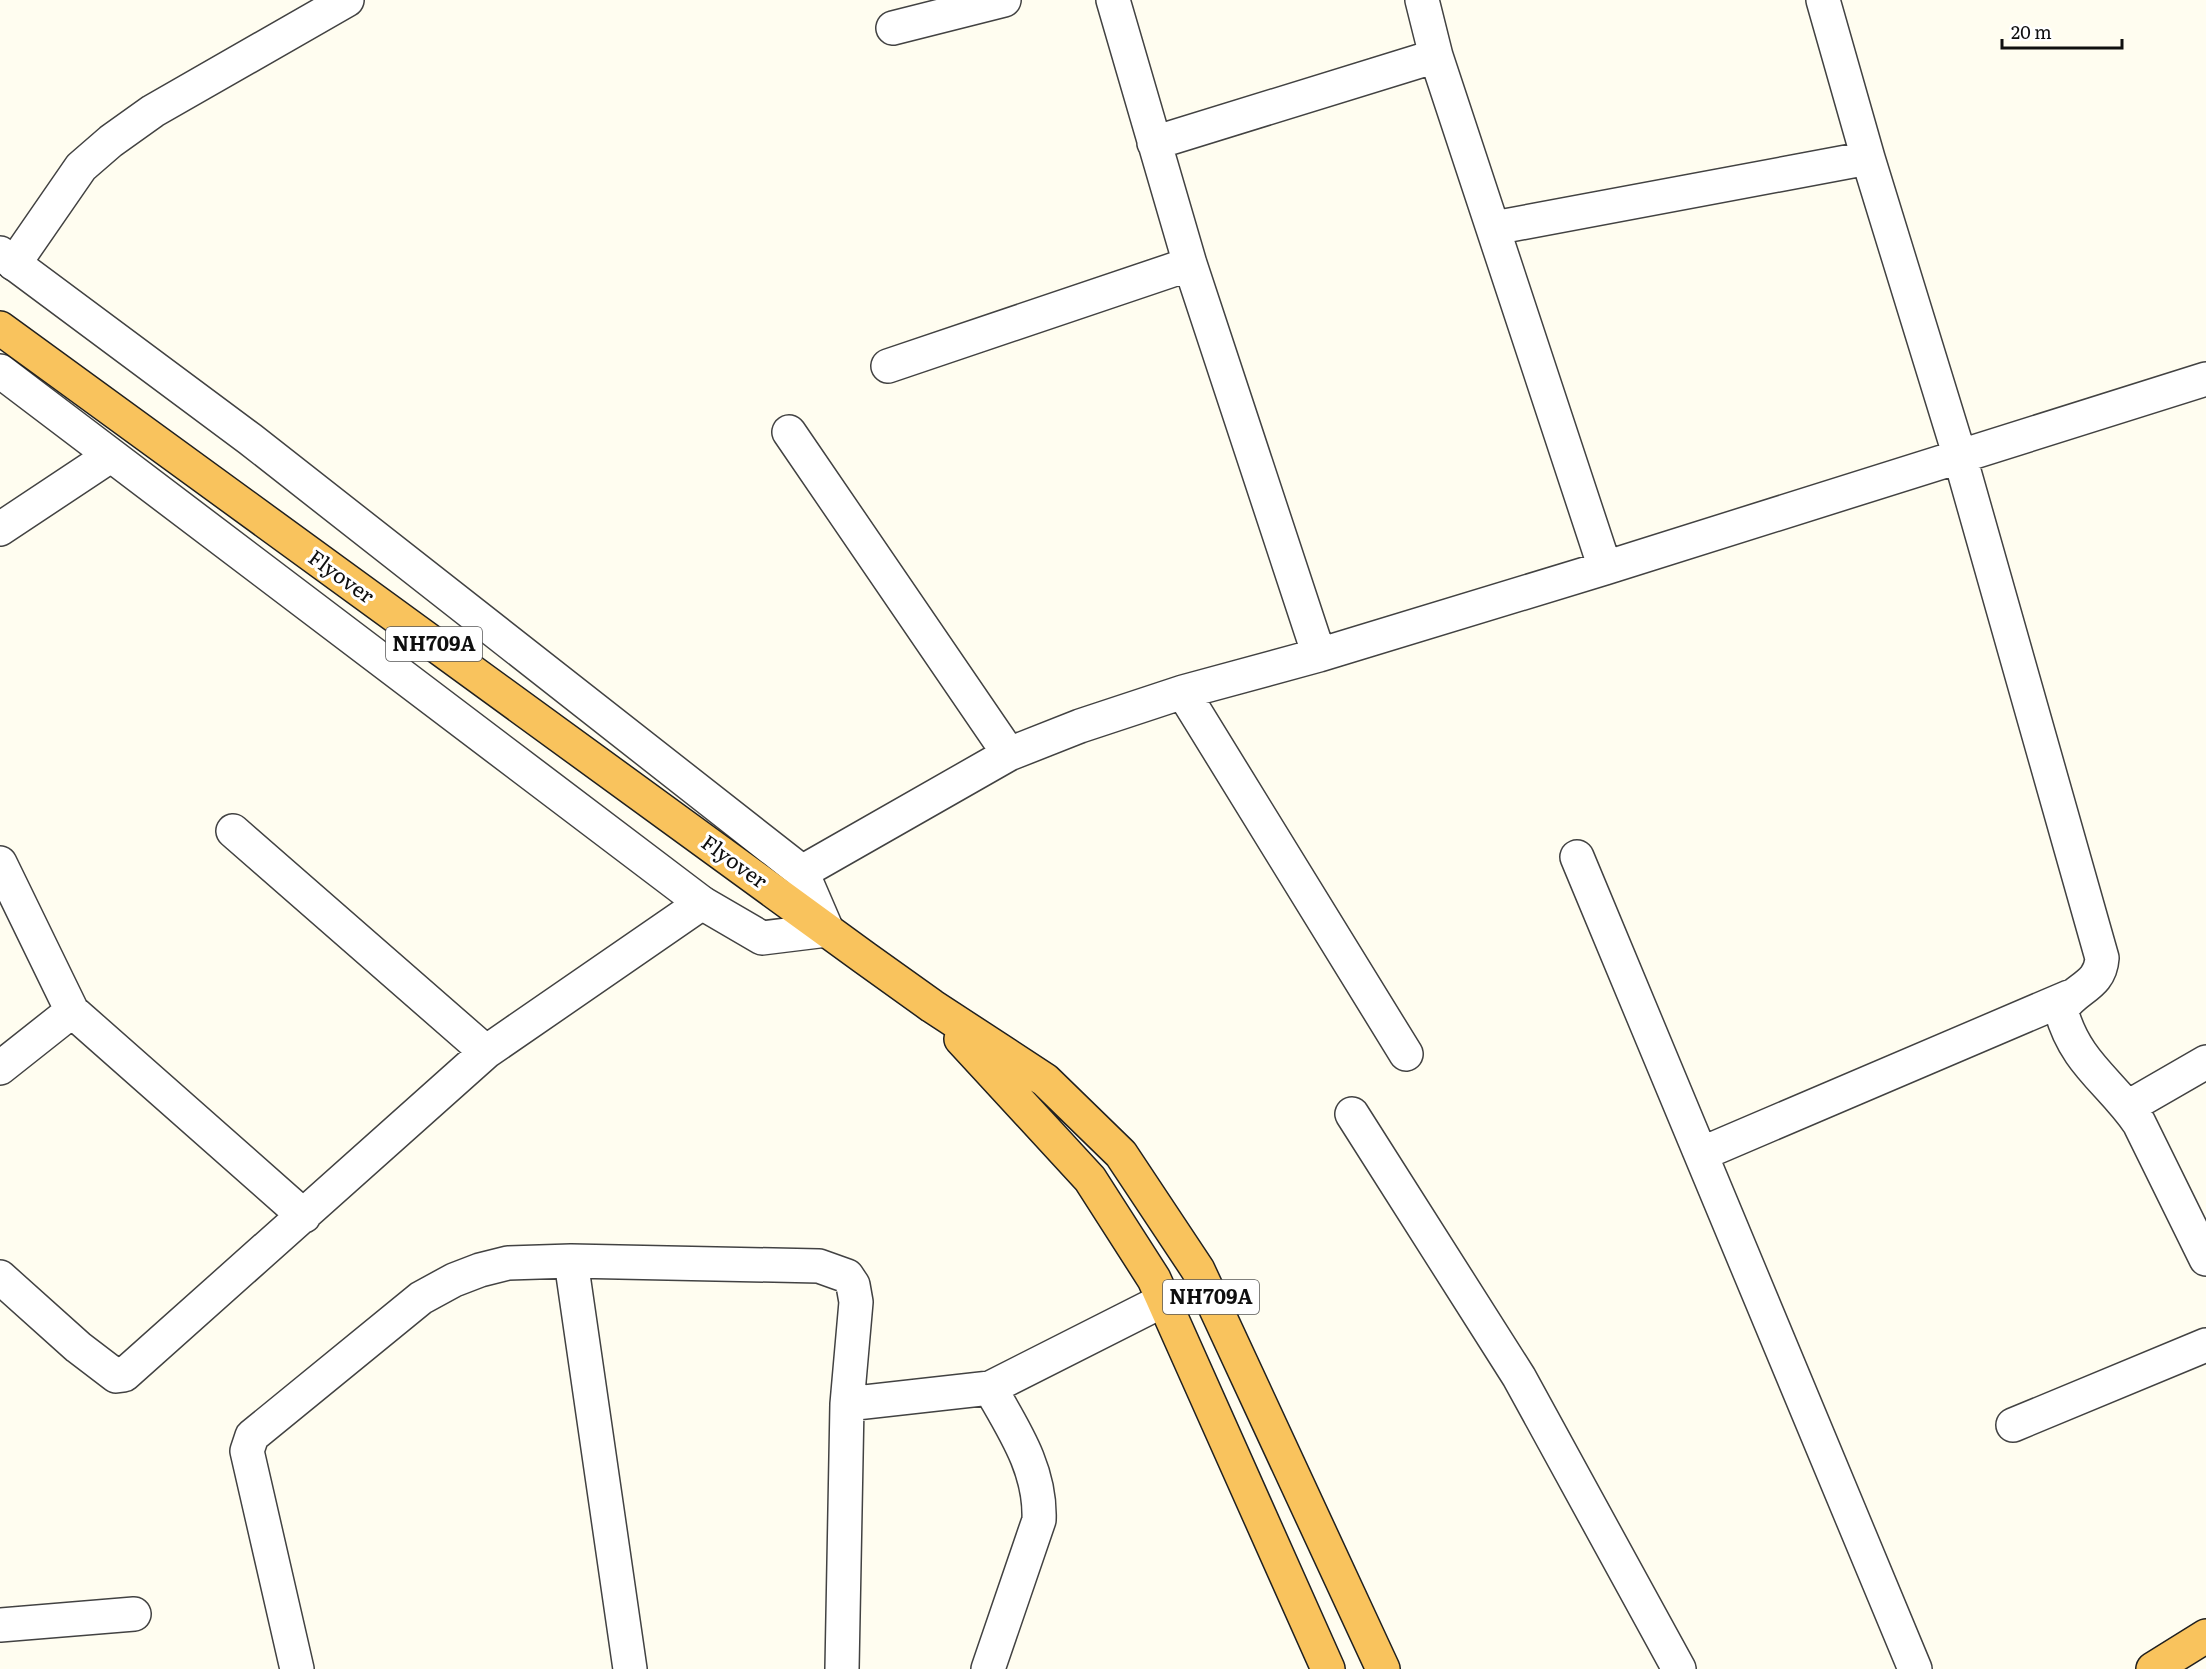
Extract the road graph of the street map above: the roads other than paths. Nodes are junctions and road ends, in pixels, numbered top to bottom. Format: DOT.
graph roads {
  1 [pos="347,0"];
  2 [pos="1004,0"];
  3 [pos="1113,0"];
  4 [pos="1422,0"];
  5 [pos="1823,0"];
  6 [pos="894,28"];
  7 [pos="1436,56"];
  8 [pos="1154,143"];
  9 [pos="1868,158"];
  10 [pos="1494,228"];
  11 [pos="7,259"];
  12 [pos="1190,264"];
  13 [pos="0,328"];
  14 [pos="888,366"];
  15 [pos="0,371"];
  16 [pos="2206,380"];
  17 [pos="789,432"];
  18 [pos="110,456"];
  19 [pos="1960,457"];
  20 [pos="0,529"];
  21 [pos="1605,568"];
  22 [pos="1318,655"];
  23 [pos="1183,692"];
  24 [pos="1009,754"];
  25 [pos="233,831"];
  26 [pos="1577,857"];
  27 [pos="0,863"];
  28 [pos="802,872"];
  29 [pos="702,903"];
  30 [pos="827,930"];
  31 [pos="2069,997"];
  32 [pos="932,1006"];
  33 [pos="72,1011"];
  34 [pos="486,1052"];
  35 [pos="1406,1054"];
  36 [pos="2206,1062"];
  37 [pos="0,1068"];
  38 [pos="2128,1107"];
  39 [pos="1352,1114"];
  40 [pos="1701,1154"];
  41 [pos="304,1216"];
  42 [pos="2206,1259"];
  43 [pos="571,1261"];
  44 [pos="0,1277"];
  45 [pos="1164,1300"];
  46 [pos="13,1305"];
  47 [pos="2206,1345"];
  48 [pos="990,1388"];
  49 [pos="847,1404"];
  50 [pos="2013,1425"];
  51 [pos="134,1614"];
  52 [pos="0,1625"];
  53 [pos="2206,1636"];
  54 [pos="297,1669"];
  55 [pos="630,1669"];
  56 [pos="842,1669"];
  57 [pos="988,1669"];
  58 [pos="1328,1669"];
  59 [pos="1383,1669"];
  60 [pos="1679,1669"];
  61 [pos="1915,1669"];
  62 [pos="2153,1669"];
  1 -- 11 [label="street"];
  2 -- 6 [label="street"];
  3 -- 8 [label="street"];
  4 -- 7 [label="street"];
  5 -- 9 [label="street"];
  7 -- 8 [label="street"];
  7 -- 10 [label="street"];
  8 -- 12 [label="street"];
  9 -- 10 [label="street"];
  9 -- 19 [label="street"];
  10 -- 21 [label="street"];
  11 -- 28 [label="street"];
  12 -- 14 [label="street"];
  12 -- 22 [label="street"];
  13 -- 30 [label="highway, Flyover / NH709A"];
  15 -- 18 [label="street"];
  16 -- 19 [label="street"];
  17 -- 24 [label="street"];
  18 -- 20 [label="street"];
  18 -- 29 [label="street"];
  19 -- 21 [label="street"];
  19 -- 31 [label="street"];
  21 -- 22 [label="street"];
  22 -- 23 [label="street"];
  23 -- 24 [label="street"];
  23 -- 35 [label="street"];
  24 -- 28 [label="street"];
  25 -- 34 [label="street"];
  26 -- 40 [label="street"];
  27 -- 33 [label="street"];
  28 -- 30 [label="street"];
  29 -- 30 [label="street"];
  29 -- 34 [label="street"];
  30 -- 32 [label="highway, NH709A"];
  31 -- 38 [label="street"];
  31 -- 40 [label="street"];
  32 -- 45 [label="highway, NH709A"];
  32 -- 59 [label="highway, NH709A"];
  33 -- 37 [label="street"];
  33 -- 41 [label="street"];
  34 -- 41 [label="street"];
  36 -- 38 [label="street"];
  38 -- 42 [label="street"];
  39 -- 60 [label="street"];
  40 -- 61 [label="street"];
  41 -- 46 [label="street"];
  43 -- 49 [label="street"];
  43 -- 54 [label="street"];
  43 -- 55 [label="street"];
  44 -- 46 [label="street"];
  45 -- 48 [label="street"];
  45 -- 58 [label="highway, NH709A"];
  47 -- 50 [label="street"];
  48 -- 49 [label="street"];
  48 -- 57 [label="street"];
  49 -- 56 [label="street"];
  51 -- 52 [label="street"];
  53 -- 62 [label="highway"];
}
